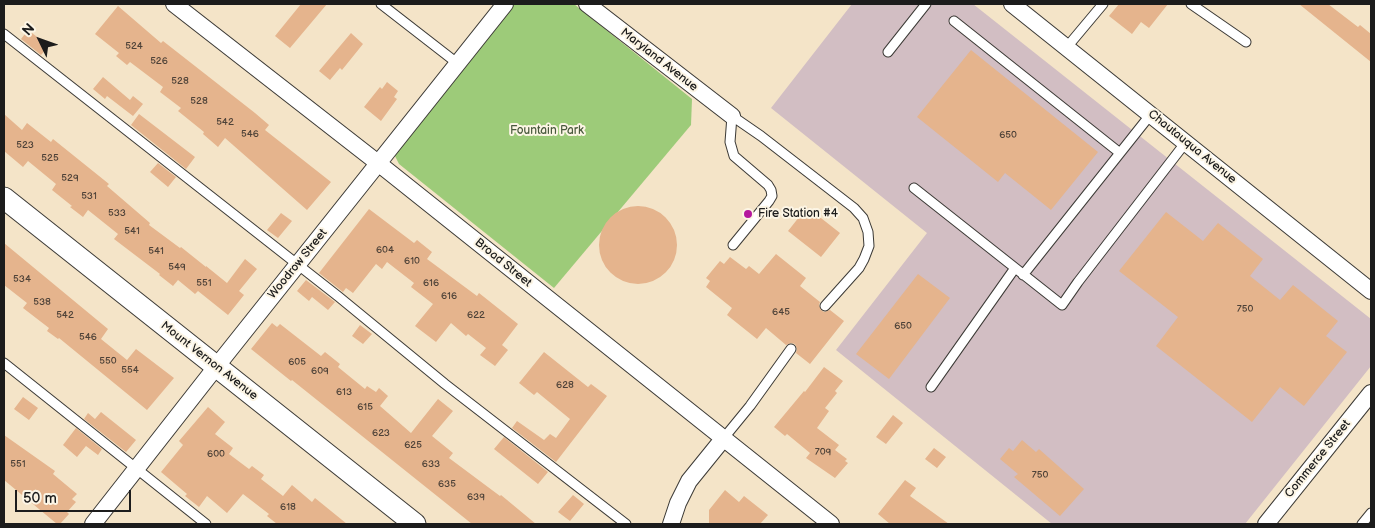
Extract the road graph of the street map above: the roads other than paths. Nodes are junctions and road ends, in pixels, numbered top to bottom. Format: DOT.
graph roads {
  1 [pos="174,4"];
  2 [pos="382,4"];
  3 [pos="505,4"];
  4 [pos="588,4"];
  5 [pos="926,4"];
  6 [pos="1012,4"];
  7 [pos="1104,4"];
  8 [pos="1192,4"];
  9 [pos="954,21"];
  10 [pos="4,34"];
  11 [pos="1246,42"];
  12 [pos="1067,47"];
  13 [pos="888,52"];
  14 [pos="457,63"];
  15 [pos="1151,114"];
  16 [pos="732,116"];
  17 [pos="1186,142"];
  18 [pos="1120,153"];
  19 [pos="378,163"];
  20 [pos="914,188"];
  21 [pos="4,198"];
  22 [pos="733,246"];
  23 [pos="298,265"];
  24 [pos="1015,268"];
  25 [pos="1023,275"];
  26 [pos="1371,291"];
  27 [pos="826,306"];
  28 [pos="791,349"];
  29 [pos="4,363"];
  30 [pos="216,367"];
  31 [pos="931,387"];
  32 [pos="1371,393"];
  33 [pos="723,439"];
  34 [pos="136,469"];
  35 [pos="1371,513"];
  36 [pos="93,524"];
  37 [pos="206,524"];
  38 [pos="416,524"];
  39 [pos="626,524"];
  40 [pos="671,524"];
  41 [pos="831,524"];
  42 [pos="1266,524"];
  43 [pos="1362,524"];
  1 -- 19 [label="street, Broad Street"];
  2 -- 14 [label="lane"];
  3 -- 14 [label="street, Woodrow Street"];
  4 -- 16 [label="street, Maryland Avenue"];
  5 -- 13 [label="lane"];
  6 -- 12 [label="street, Chautauqua Avenue"];
  7 -- 12 [label="lane"];
  8 -- 11 [label="lane"];
  9 -- 18 [label="lane"];
  10 -- 23 [label="lane"];
  12 -- 15 [label="street, Chautauqua Avenue"];
  14 -- 19 [label="street, Woodrow Street"];
  15 -- 17 [label="street, Chautauqua Avenue"];
  15 -- 18 [label="lane"];
  16 -- 22 [label="lane"];
  16 -- 27 [label="lane"];
  17 -- 25 [label="lane"];
  17 -- 26 [label="street, Chautauqua Avenue"];
  18 -- 25 [label="lane"];
  19 -- 23 [label="street, Woodrow Street"];
  19 -- 33 [label="street, Broad Street"];
  20 -- 24 [label="lane"];
  21 -- 30 [label="street, Mount Vernon Avenue"];
  23 -- 30 [label="street, Woodrow Street"];
  23 -- 39 [label="lane"];
  24 -- 25 [label="lane"];
  24 -- 31 [label="lane"];
  28 -- 33 [label="lane"];
  29 -- 34 [label="lane"];
  30 -- 34 [label="street, Woodrow Street"];
  30 -- 38 [label="street, Mount Vernon Avenue"];
  32 -- 42 [label="street, Commerce Street"];
  33 -- 40 [label="street"];
  33 -- 41 [label="street, Broad Street"];
  34 -- 36 [label="street, Woodrow Street"];
  34 -- 37 [label="lane"];
  35 -- 43 [label="lane"];
}
